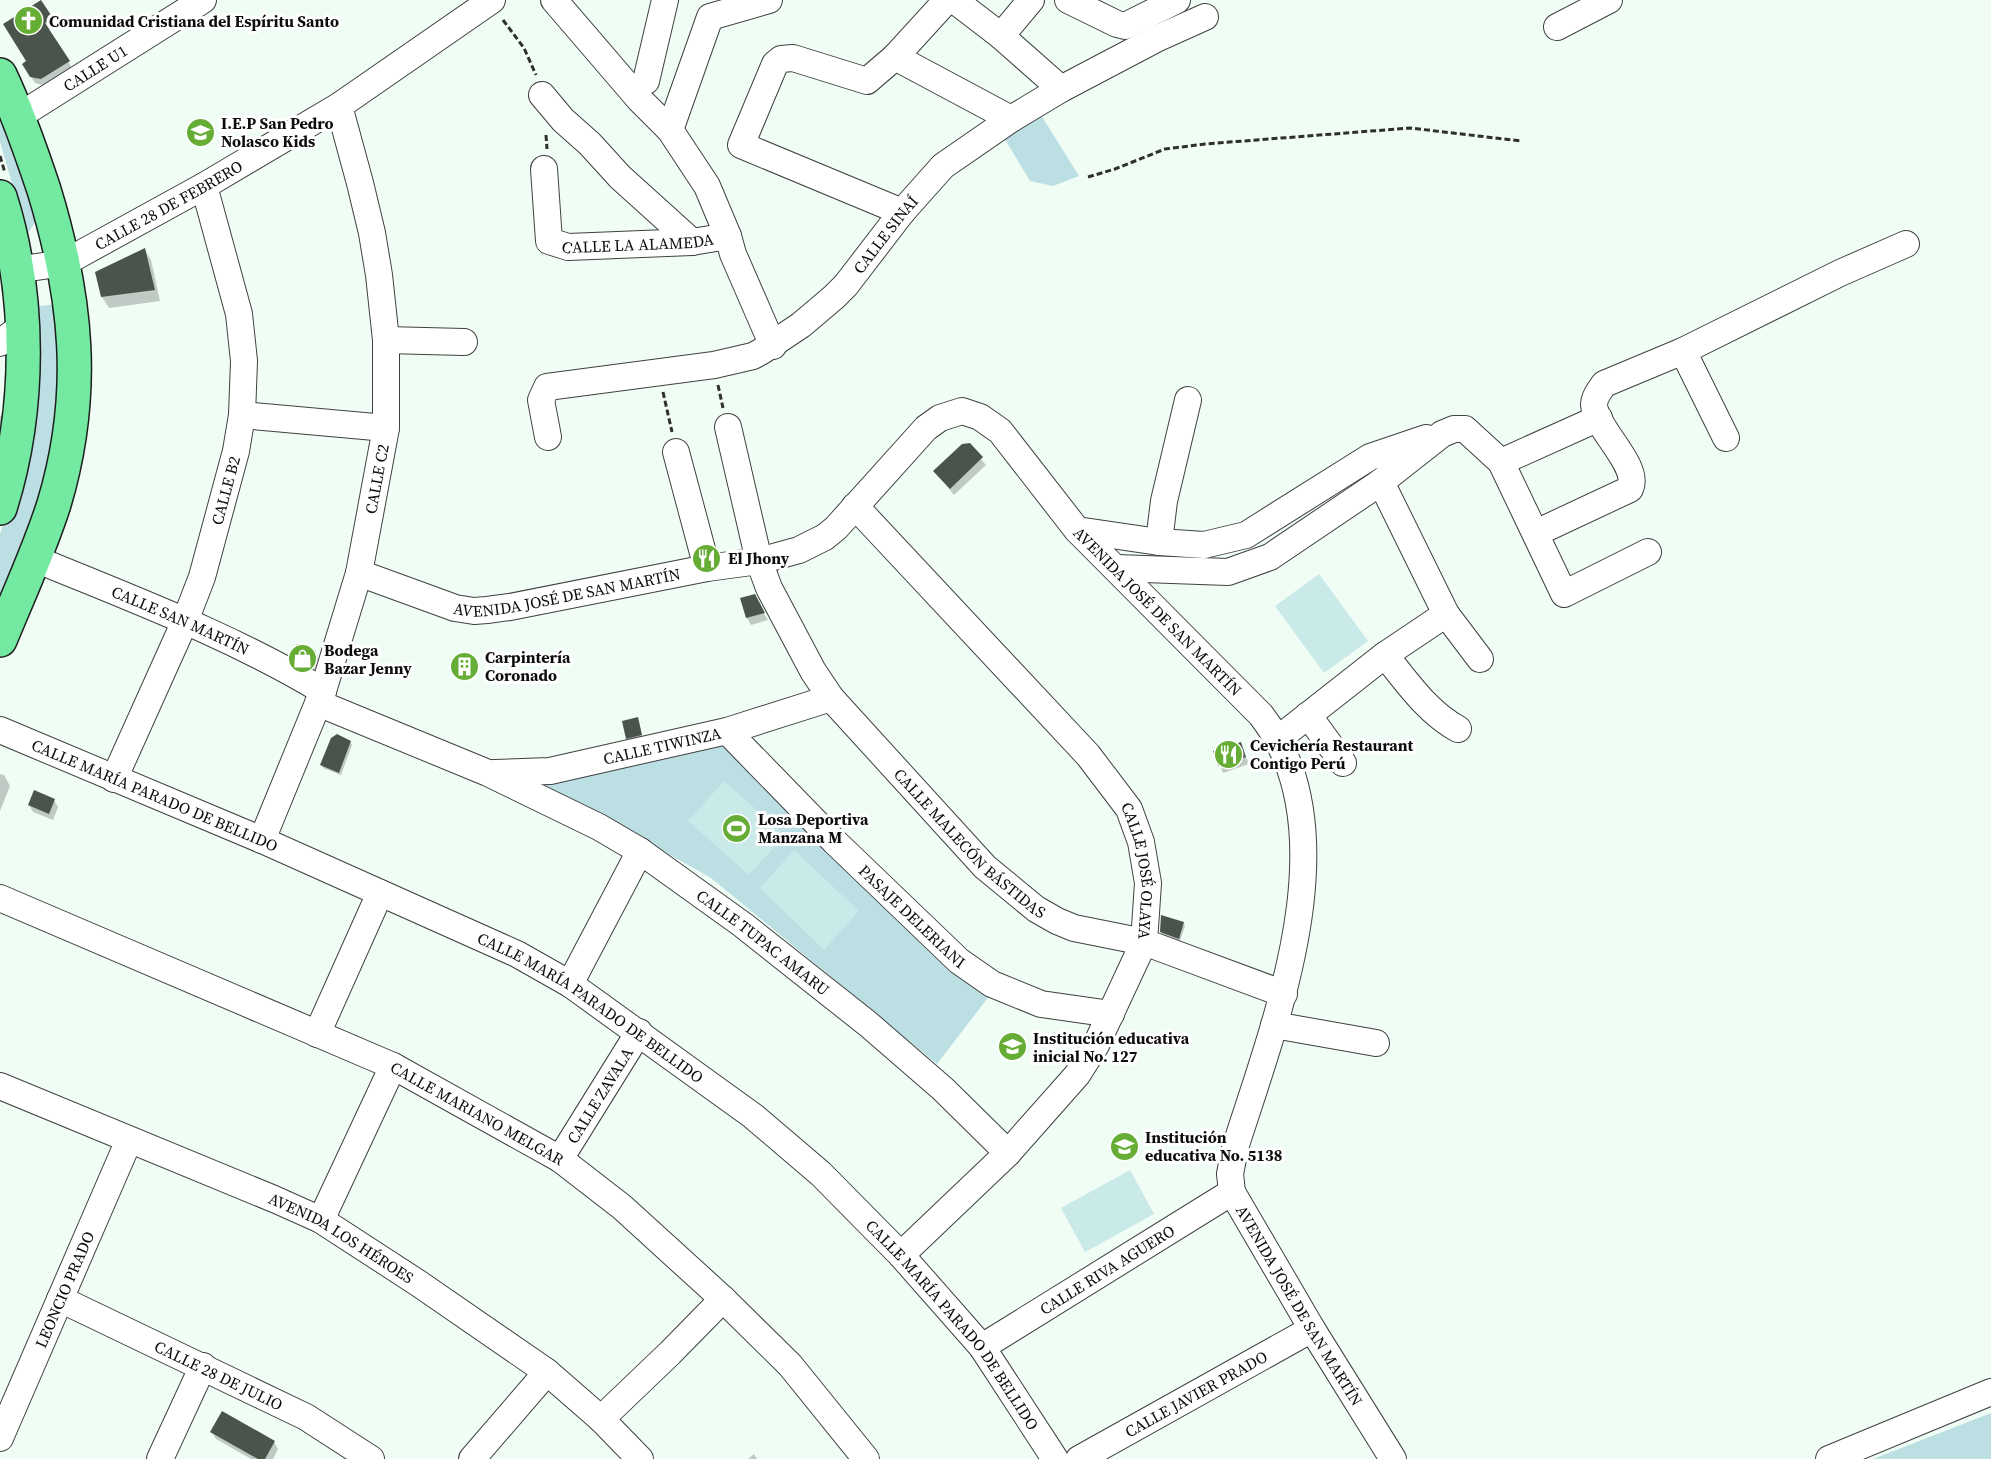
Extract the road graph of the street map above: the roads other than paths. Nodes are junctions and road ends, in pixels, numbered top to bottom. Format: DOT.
graph roads {
  1 [pos="203,0"];
  2 [pos="554,0"];
  3 [pos="665,0"];
  4 [pos="769,0"];
  5 [pos="947,0"];
  6 [pos="954,0"];
  7 [pos="1031,0"];
  8 [pos="1068,0"];
  9 [pos="1178,0"];
  10 [pos="1609,0"];
  11 [pos="491,1"];
  12 [pos="1205,17"];
  13 [pos="1557,27"];
  14 [pos="1001,36"];
  15 [pos="895,57"];
  16 [pos="0,75"];
  17 [pos="646,81"];
  18 [pos="1060,89"];
  19 [pos="542,94"];
  20 [pos="339,105"];
  21 [pos="19,116"];
  22 [pos="1011,119"];
  23 [pos="670,130"];
  24 [pos="545,163"];
  25 [pos="204,186"];
  26 [pos="902,212"];
  27 [pos="3,216"];
  28 [pos="728,236"];
  29 [pos="692,242"];
  30 [pos="1906,244"];
  31 [pos="64,263"];
  32 [pos="16,270"];
  33 [pos="11,335"];
  34 [pos="386,340"];
  35 [pos="464,342"];
  36 [pos="773,345"];
  37 [pos="1683,351"];
  38 [pos="1188,400"];
  39 [pos="242,415"];
  40 [pos="1599,418"];
  41 [pos="728,427"];
  42 [pos="386,428"];
  43 [pos="1442,434"];
  44 [pos="548,437"];
  45 [pos="1726,438"];
  46 [pos="676,452"];
  47 [pos="1500,462"];
  48 [pos="1381,482"];
  49 [pos="855,506"];
  50 [pos="0,508"];
  51 [pos="1077,530"];
  52 [pos="1536,533"];
  53 [pos="1159,542"];
  54 [pos="1648,552"];
  55 [pos="33,558"];
  56 [pos="759,561"];
  57 [pos="707,568"];
  58 [pos="1116,568"];
  59 [pos="359,573"];
  60 [pos="1446,614"];
  61 [pos="186,621"];
  62 [pos="0,640"];
  63 [pos="1385,655"];
  64 [pos="1480,659"];
  65 [pos="321,697"];
  66 [pos="831,698"];
  67 [pos="1308,715"];
  68 [pos="1458,729"];
  69 [pos="0,730"];
  70 [pos="727,731"];
  71 [pos="1278,739"];
  72 [pos="1343,764"];
  73 [pos="488,773"];
  74 [pos="114,779"];
  75 [pos="262,840"];
  76 [pos="640,851"];
  77 [pos="380,893"];
  78 [pos="0,898"];
  79 [pos="1144,942"];
  80 [pos="570,984"];
  81 [pos="1284,994"];
  82 [pos="1111,1014"];
  83 [pos="1274,1025"];
  84 [pos="639,1032"];
  85 [pos="317,1034"];
  86 [pos="1376,1042"];
  87 [pos="393,1066"];
  88 [pos="0,1086"];
  89 [pos="129,1140"];
  90 [pos="1008,1153"];
  91 [pos="560,1159"];
  92 [pos="1232,1192"];
  93 [pos="321,1220"];
  94 [pos="902,1255"];
  95 [pos="60,1299"];
  96 [pos="723,1299"];
  97 [pos="1312,1329"];
  98 [pos="982,1347"];
  99 [pos="203,1366"];
  100 [pos="547,1372"];
  101 [pos="1991,1392"];
  102 [pos="601,1419"];
  103 [pos="0,1438"];
  104 [pos="160,1459"];
  105 [pos="371,1459"];
  106 [pos="472,1459"];
  107 [pos="640,1459"];
  108 [pos="866,1459"];
  109 [pos="1055,1459"];
  110 [pos="1079,1459"];
  111 [pos="1393,1459"];
  112 [pos="1829,1459"];
  1 -- 21 [label="street, CALLE U1"];
  2 -- 23 [label="street"];
  3 -- 17 [label="street"];
  4 -- 23 [label="street"];
  5 -- 15 [label="street"];
  6 -- 14 [label="street"];
  7 -- 14 [label="street"];
  8 -- 9 [label="street"];
  10 -- 13 [label="street"];
  11 -- 20 [label="street, CALLE 28 DE FEBRERO"];
  12 -- 18 [label="street, CALLE SINAÍ"];
  14 -- 18 [label="street"];
  15 -- 22 [label="street"];
  15 -- 26 [label="street"];
  16 -- 21 [label="main road"];
  18 -- 22 [label="street, CALLE SINAÍ"];
  19 -- 29 [label="street"];
  20 -- 25 [label="street, CALLE 28 DE FEBRERO"];
  20 -- 34 [label="street, CALLE C2"];
  21 -- 31 [label="main road"];
  22 -- 26 [label="street, CALLE SINAÍ"];
  23 -- 28 [label="street"];
  24 -- 29 [label="street, CALLE LA ALAMEDA"];
  25 -- 31 [label="street, CALLE 28 DE FEBRERO"];
  25 -- 39 [label="street, CALLE B2"];
  26 -- 36 [label="street, CALLE SINAÍ"];
  27 -- 32 [label="main road"];
  28 -- 29 [label="street, CALLE LA ALAMEDA"];
  28 -- 36 [label="street"];
  30 -- 37 [label="street"];
  31 -- 32 [label="street, CALLE 28 DE FEBRERO"];
  31 -- 55 [label="main road"];
  32 -- 33 [label="main road"];
  33 -- 50 [label="main road"];
  34 -- 35 [label="street"];
  34 -- 42 [label="street, CALLE C2"];
  36 -- 44 [label="street, CALLE SINAÍ"];
  37 -- 40 [label="street"];
  37 -- 45 [label="street"];
  38 -- 53 [label="street"];
  39 -- 42 [label="street"];
  39 -- 61 [label="street, CALLE B2"];
  40 -- 47 [label="street"];
  40 -- 52 [label="street"];
  41 -- 56 [label="street, CALLE MALECÓN BÁSTIDAS"];
  42 -- 59 [label="street, CALLE C2"];
  43 -- 47 [label="street"];
  43 -- 48 [label="street"];
  43 -- 53 [label="street"];
  46 -- 57 [label="street"];
  47 -- 52 [label="street"];
  48 -- 58 [label="street"];
  48 -- 60 [label="street"];
  49 -- 51 [label="street, AVENIDA JOSÉ DE SAN MARTÍN"];
  49 -- 56 [label="street, AVENIDA JOSÉ DE SAN MARTÍN"];
  49 -- 79 [label="street, CALLE JOSÉ OLAYA"];
  51 -- 53 [label="street"];
  51 -- 58 [label="street, AVENIDA JOSÉ DE SAN MARTÍN"];
  52 -- 54 [label="street"];
  55 -- 61 [label="street, CALLE SAN MARTÍN"];
  55 -- 62 [label="main road"];
  56 -- 57 [label="street, AVENIDA JOSÉ DE SAN MARTÍN"];
  56 -- 66 [label="street, CALLE MALECÓN BÁSTIDAS"];
  57 -- 59 [label="street, AVENIDA JOSÉ DE SAN MARTÍN"];
  58 -- 71 [label="street, AVENIDA JOSÉ DE SAN MARTÍN"];
  59 -- 65 [label="street, CALLE C2"];
  60 -- 63 [label="street"];
  60 -- 64 [label="street"];
  61 -- 65 [label="street, CALLE SAN MARTÍN"];
  61 -- 74 [label="street, CALLE B2"];
  63 -- 67 [label="street"];
  63 -- 68 [label="street"];
  65 -- 73 [label="street, CALLE SAN MARTÍN"];
  65 -- 75 [label="street, CALLE C2"];
  66 -- 70 [label="street, CALLE TIWINZA"];
  66 -- 79 [label="street, CALLE MALECÓN BÁSTIDAS"];
  67 -- 71 [label="street"];
  67 -- 72 [label="street"];
  69 -- 74 [label="street, CALLE MARÍA PARADO DE BELLIDO"];
  70 -- 73 [label="street, CALLE TIWINZA"];
  70 -- 82 [label="street, PASAJE DELERIANI"];
  71 -- 81 [label="street, AVENIDA JOSÉ DE SAN MARTÍN"];
  73 -- 76 [label="street, CALLE TUPAC AMARU"];
  74 -- 75 [label="street, CALLE MARÍA PARADO DE BELLIDO"];
  75 -- 77 [label="street, CALLE MARÍA PARADO DE BELLIDO"];
  76 -- 80 [label="street"];
  76 -- 90 [label="street, CALLE TUPAC AMARU"];
  77 -- 80 [label="street, CALLE MARÍA PARADO DE BELLIDO"];
  77 -- 85 [label="street"];
  78 -- 85 [label="street, CALLE MARIANO MELGAR"];
  79 -- 81 [label="street, CALLE MALECÓN BÁSTIDAS"];
  79 -- 82 [label="street, CALLE JOSÉ OLAYA"];
  80 -- 84 [label="street, CALLE MARÍA PARADO DE BELLIDO"];
  81 -- 83 [label="street, AVENIDA JOSÉ DE SAN MARTÍN"];
  82 -- 90 [label="street, CALLE JOSÉ OLAYA"];
  83 -- 86 [label="street"];
  83 -- 92 [label="street, AVENIDA JOSÉ DE SAN MARTÍN"];
  84 -- 91 [label="street, CALLE ZAVALA"];
  84 -- 94 [label="street, CALLE MARÍA PARADO DE BELLIDO"];
  85 -- 87 [label="street, CALLE MARIANO MELGAR"];
  87 -- 91 [label="street, CALLE MARIANO MELGAR"];
  87 -- 93 [label="street"];
  88 -- 89 [label="street, AVENIDA LOS HÉROES"];
  89 -- 93 [label="street, AVENIDA LOS HÉROES"];
  89 -- 95 [label="street, LEONCIO PRADO"];
  90 -- 94 [label="street, CALLE JOSÉ OLAYA"];
  91 -- 96 [label="street, CALLE MARIANO MELGAR"];
  92 -- 97 [label="street, AVENIDA JOSÉ DE SAN MARTÍN"];
  92 -- 98 [label="street, CALLE RIVA AGUERO"];
  93 -- 100 [label="street, AVENIDA LOS HÉROES"];
  94 -- 98 [label="street, CALLE MARÍA PARADO DE BELLIDO"];
  95 -- 99 [label="street, CALLE 28 DE JULIO"];
  95 -- 103 [label="street, LEONCIO PRADO"];
  96 -- 102 [label="street"];
  96 -- 108 [label="street, CALLE MARIANO MELGAR"];
  97 -- 110 [label="street, CALLE JAVIER PRADO"];
  97 -- 111 [label="street, AVENIDA JOSÉ DE SAN MARTÍN"];
  98 -- 109 [label="street, CALLE MARÍA PARADO DE BELLIDO"];
  99 -- 104 [label="street"];
  99 -- 105 [label="street, CALLE 28 DE JULIO"];
  100 -- 102 [label="street, AVENIDA LOS HÉROES"];
  100 -- 106 [label="street"];
  101 -- 112 [label="street"];
  102 -- 107 [label="street, AVENIDA LOS HÉROES"];
}
